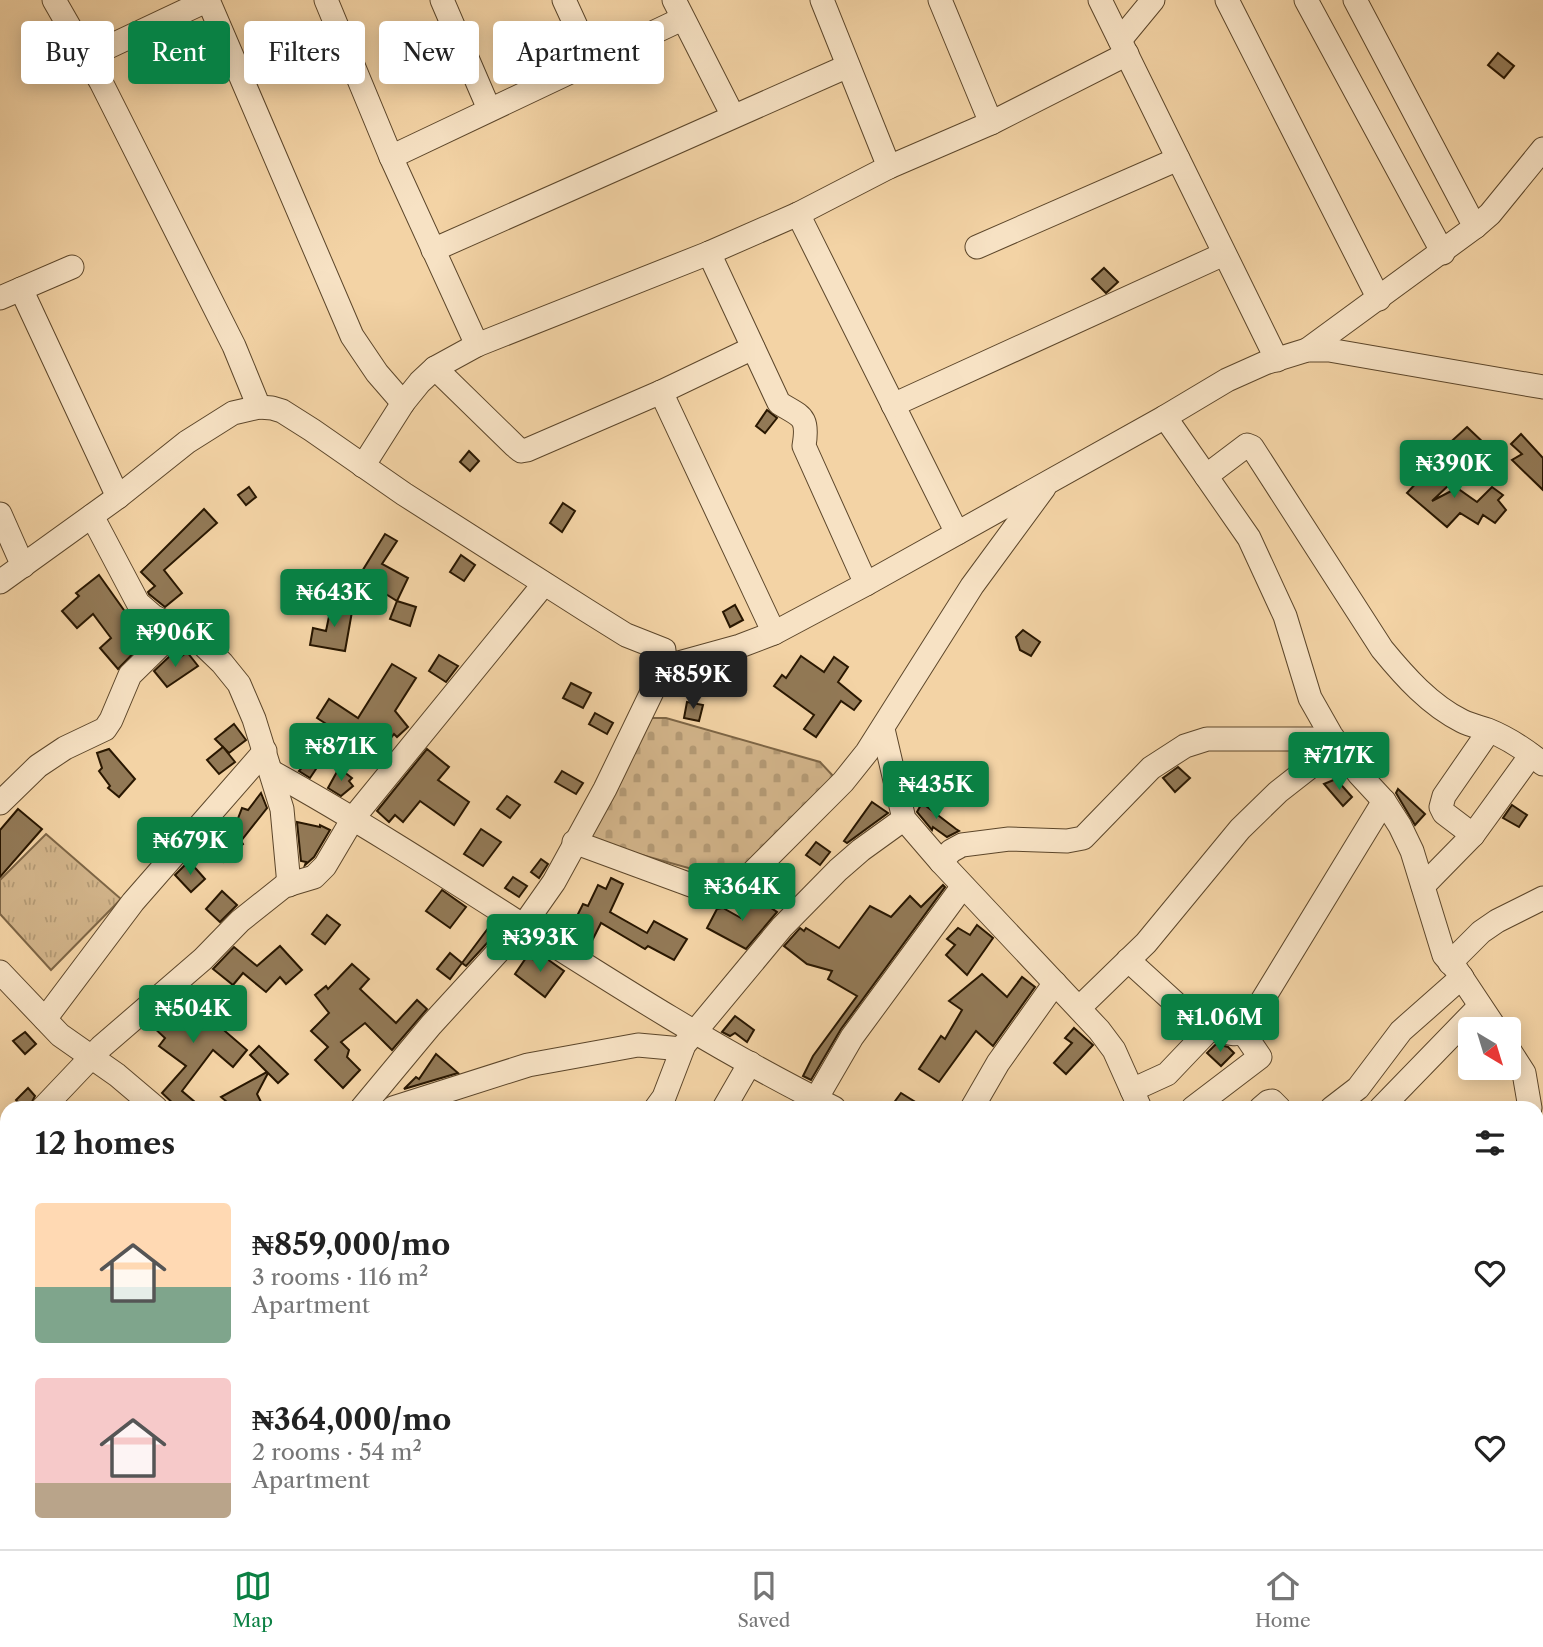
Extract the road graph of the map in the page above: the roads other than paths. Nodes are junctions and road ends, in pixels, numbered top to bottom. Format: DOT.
graph roads {
  1 [pos="54,0"];
  2 [pos="208,0"];
  3 [pos="326,0"];
  4 [pos="442,0"];
  5 [pos="564,0"];
  6 [pos="821,0"];
  7 [pos="940,0"];
  8 [pos="1100,0"];
  9 [pos="1153,0"];
  10 [pos="1227,0"];
  11 [pos="1306,0"];
  12 [pos="1355,0"];
  13 [pos="678,9"];
  14 [pos="66,21"];
  15 [pos="574,21"];
  16 [pos="658,21"];
  17 [pos="114,44"];
  18 [pos="1124,47"];
  19 [pos="848,66"];
  20 [pos="101,84"];
  21 [pos="544,84"];
  22 [pos="489,110"];
  23 [pos="733,116"];
  24 [pos="991,122"];
  25 [pos="1543,149"];
  26 [pos="391,157"];
  27 [pos="1178,159"];
  28 [pos="889,167"];
  29 [pos="798,214"];
  30 [pos="1475,227"];
  31 [pos="977,247"];
  32 [pos="433,250"];
  33 [pos="709,253"];
  34 [pos="1443,253"];
  35 [pos="1224,254"];
  36 [pos="72,267"];
  37 [pos="6,294"];
  38 [pos="1379,299"];
  39 [pos="477,345"];
  40 [pos="753,348"];
  41 [pos="1307,350"];
  42 [pos="1277,360"];
  43 [pos="435,368"];
  44 [pos="1543,387"];
  45 [pos="661,392"];
  46 [pos="403,403"];
  47 [pos="892,405"];
  48 [pos="259,407"];
  49 [pos="1165,417"];
  50 [pos="363,466"];
  51 [pos="1206,476"];
  52 [pos="1048,482"];
  53 [pos="118,497"];
  54 [pos="0,514"];
  55 [pos="92,516"];
  56 [pos="957,533"];
  57 [pos="23,566"];
  58 [pos="0,582"];
  59 [pos="544,584"];
  60 [pos="866,584"];
  61 [pos="177,629"];
  62 [pos="774,633"];
  63 [pos="664,667"];
  64 [pos="883,729"];
  65 [pos="1489,731"];
  66 [pos="1336,747"];
  67 [pos="1537,759"];
  68 [pos="268,761"];
  69 [pos="1384,801"];
  70 [pos="0,803"];
  71 [pos="354,817"];
  72 [pos="904,819"];
  73 [pos="1474,835"];
  74 [pos="574,842"];
  75 [pos="940,862"];
  76 [pos="289,885"];
  77 [pos="963,886"];
  78 [pos="1423,886"];
  79 [pos="1543,898"];
  80 [pos="522,925"];
  81 [pos="1128,960"];
  82 [pos="1456,970"];
  83 [pos="0,972"];
  84 [pos="1055,983"];
  85 [pos="1480,1006"];
  86 [pos="1079,1008"];
  87 [pos="1488,1017"];
  88 [pos="44,1019"];
  89 [pos="1243,1031"];
  90 [pos="1207,1032"];
  91 [pos="689,1041"];
  92 [pos="90,1058"];
  93 [pos="750,1063"];
  94 [pos="1521,1068"];
  95 [pos="1136,1099"];
  96 [pos="50,1101"];
  97 [pos="148,1101"];
  98 [pos="368,1101"];
  99 [pos="417,1101"];
  100 [pos="661,1101"];
  101 [pos="728,1101"];
  102 [pos="821,1101"];
  103 [pos="826,1101"];
  104 [pos="976,1101"];
  105 [pos="1202,1101"];
  106 [pos="1341,1101"];
  107 [pos="1388,1101"];
  108 [pos="1529,1101"];
  1 -- 14 [label="street"];
  2 -- 17 [label="street"];
  2 -- 46 [label="street"];
  3 -- 26 [label="street"];
  4 -- 22 [label="street"];
  5 -- 15 [label="street"];
  6 -- 19 [label="street"];
  7 -- 24 [label="street"];
  8 -- 18 [label="street"];
  9 -- 18 [label="street"];
  10 -- 38 [label="street"];
  11 -- 34 [label="street"];
  12 -- 30 [label="street"];
  13 -- 16 [label="street"];
  13 -- 23 [label="street"];
  18 -- 24 [label="street"];
  18 -- 27 [label="street"];
  19 -- 23 [label="street"];
  19 -- 28 [label="street"];
  20 -- 48 [label="street"];
  21 -- 22 [label="street"];
  22 -- 26 [label="street"];
  23 -- 32 [label="street"];
  24 -- 28 [label="street"];
  25 -- 30 [label="street"];
  26 -- 32 [label="street"];
  27 -- 31 [label="street"];
  27 -- 35 [label="street"];
  28 -- 29 [label="street"];
  29 -- 33 [label="street"];
  29 -- 47 [label="street"];
  30 -- 34 [label="street"];
  32 -- 39 [label="street"];
  33 -- 39 [label="street"];
  33 -- 40 [label="street"];
  34 -- 38 [label="street"];
  35 -- 42 [label="street"];
  35 -- 47 [label="street"];
  36 -- 37 [label="street"];
  37 -- 53 [label="street"];
  38 -- 41 [label="street"];
  39 -- 43 [label="street"];
  40 -- 45 [label="street"];
  40 -- 60 [label="street"];
  41 -- 42 [label="street"];
  41 -- 44 [label="street"];
  42 -- 49 [label="street"];
  43 -- 45 [label="street"];
  43 -- 46 [label="street"];
  45 -- 62 [label="street"];
  46 -- 50 [label="street"];
  47 -- 56 [label="street"];
  48 -- 50 [label="street"];
  48 -- 53 [label="street"];
  49 -- 51 [label="street"];
  49 -- 52 [label="street"];
  50 -- 59 [label="street"];
  51 -- 65 [label="street"];
  51 -- 66 [label="street"];
  52 -- 56 [label="street"];
  52 -- 64 [label="street"];
  53 -- 55 [label="street"];
  54 -- 57 [label="street"];
  55 -- 57 [label="street"];
  55 -- 61 [label="street"];
  56 -- 60 [label="street"];
  57 -- 58 [label="street"];
  59 -- 63 [label="street"];
  59 -- 71 [label="street"];
  60 -- 62 [label="street"];
  61 -- 68 [label="street"];
  61 -- 70 [label="street"];
  62 -- 63 [label="street"];
  63 -- 74 [label="street"];
  64 -- 72 [label="street"];
  64 -- 74 [label="street"];
  65 -- 67 [label="street"];
  65 -- 73 [label="street"];
  66 -- 69 [label="street"];
  66 -- 75 [label="street"];
  66 -- 81 [label="street"];
  67 -- 73 [label="street"];
  68 -- 71 [label="street"];
  68 -- 76 [label="street"];
  68 -- 88 [label="street"];
  69 -- 78 [label="street"];
  69 -- 89 [label="street"];
  71 -- 76 [label="street"];
  71 -- 80 [label="street"];
  72 -- 75 [label="street"];
  72 -- 91 [label="street"];
  73 -- 78 [label="street"];
  74 -- 80 [label="street"];
  75 -- 77 [label="street"];
  76 -- 92 [label="street"];
  77 -- 84 [label="street"];
  77 -- 103 [label="street"];
  78 -- 82 [label="street"];
  79 -- 82 [label="street"];
  80 -- 91 [label="street"];
  80 -- 98 [label="street"];
  81 -- 86 [label="street"];
  81 -- 90 [label="street"];
  82 -- 85 [label="street"];
  82 -- 106 [label="street"];
  83 -- 88 [label="street"];
  84 -- 86 [label="street"];
  84 -- 104 [label="street"];
  85 -- 87 [label="street"];
  85 -- 107 [label="street"];
  86 -- 95 [label="street"];
  88 -- 92 [label="street"];
  89 -- 90 [label="street"];
  89 -- 105 [label="street"];
  90 -- 95 [label="street"];
  91 -- 93 [label="street"];
  91 -- 99 [label="street"];
  91 -- 100 [label="street"];
  92 -- 96 [label="street"];
  92 -- 97 [label="street"];
  93 -- 101 [label="street"];
  93 -- 102 [label="street"];
  94 -- 108 [label="street"];
}
